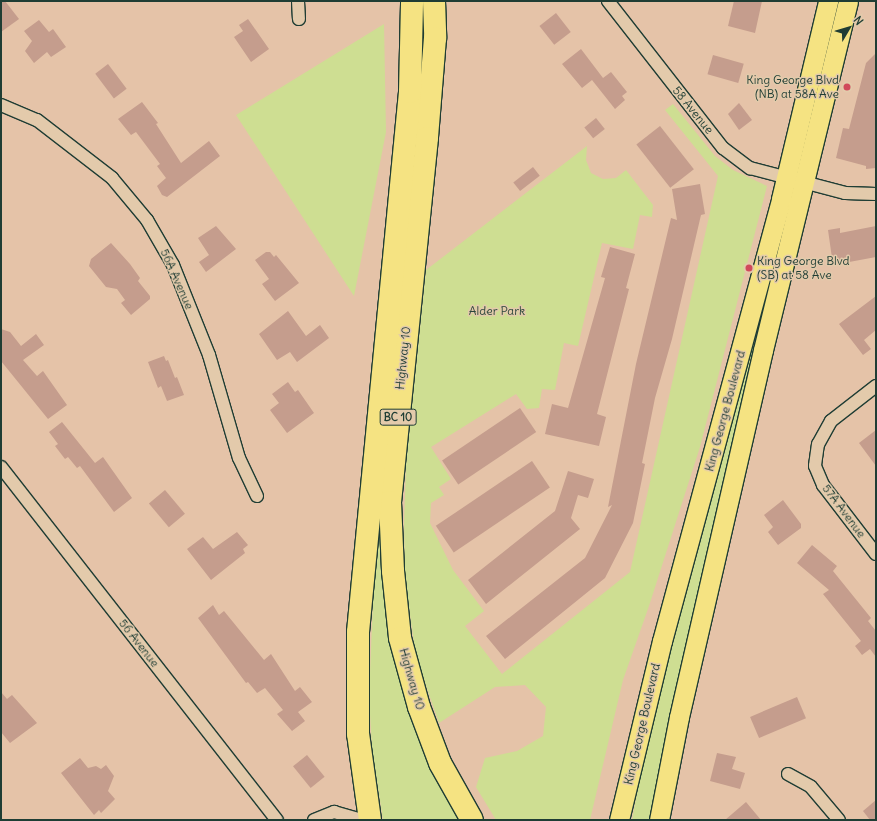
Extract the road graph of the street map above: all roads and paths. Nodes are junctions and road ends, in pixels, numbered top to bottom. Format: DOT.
graph roads {
  1 [pos="298,1"];
  2 [pos="412,1"];
  3 [pos="434,1"];
  4 [pos="608,1"];
  5 [pos="828,1"];
  6 [pos="848,1"];
  7 [pos="299,19"];
  8 [pos="1,105"];
  9 [pos="786,178"];
  10 [pos="805,183"];
  11 [pos="876,194"];
  12 [pos="876,386"];
  13 [pos="1,467"];
  14 [pos="257,496"];
  15 [pos="876,554"];
  16 [pos="788,774"];
  17 [pos="277,820"];
  18 [pos="314,820"];
  19 [pos="362,820"];
  20 [pos="370,820"];
  21 [pos="472,820"];
  22 [pos="619,820"];
  23 [pos="659,820"];
  24 [pos="839,820"];
  1 -- 7 [label="street"];
  2 -- 20 [label="highway, Highway 10 / BC 10"];
  3 -- 21 [label="highway, Highway 10 / BC 10"];
  4 -- 9 [label="street, 58 Avenue"];
  5 -- 9 [label="main road, King George Boulevard"];
  6 -- 10 [label="main road, King George Boulevard"];
  8 -- 14 [label="street, 56A Avenue"];
  9 -- 10 [label="street, 58 Avenue"];
  9 -- 22 [label="main road, King George Boulevard"];
  10 -- 11 [label="street, 58 Avenue"];
  10 -- 23 [label="main road, King George Boulevard"];
  12 -- 15 [label="street, 57A Avenue"];
  13 -- 17 [label="street, 56 Avenue"];
  16 -- 24 [label="street"];
  18 -- 19 [label="street"];
}
